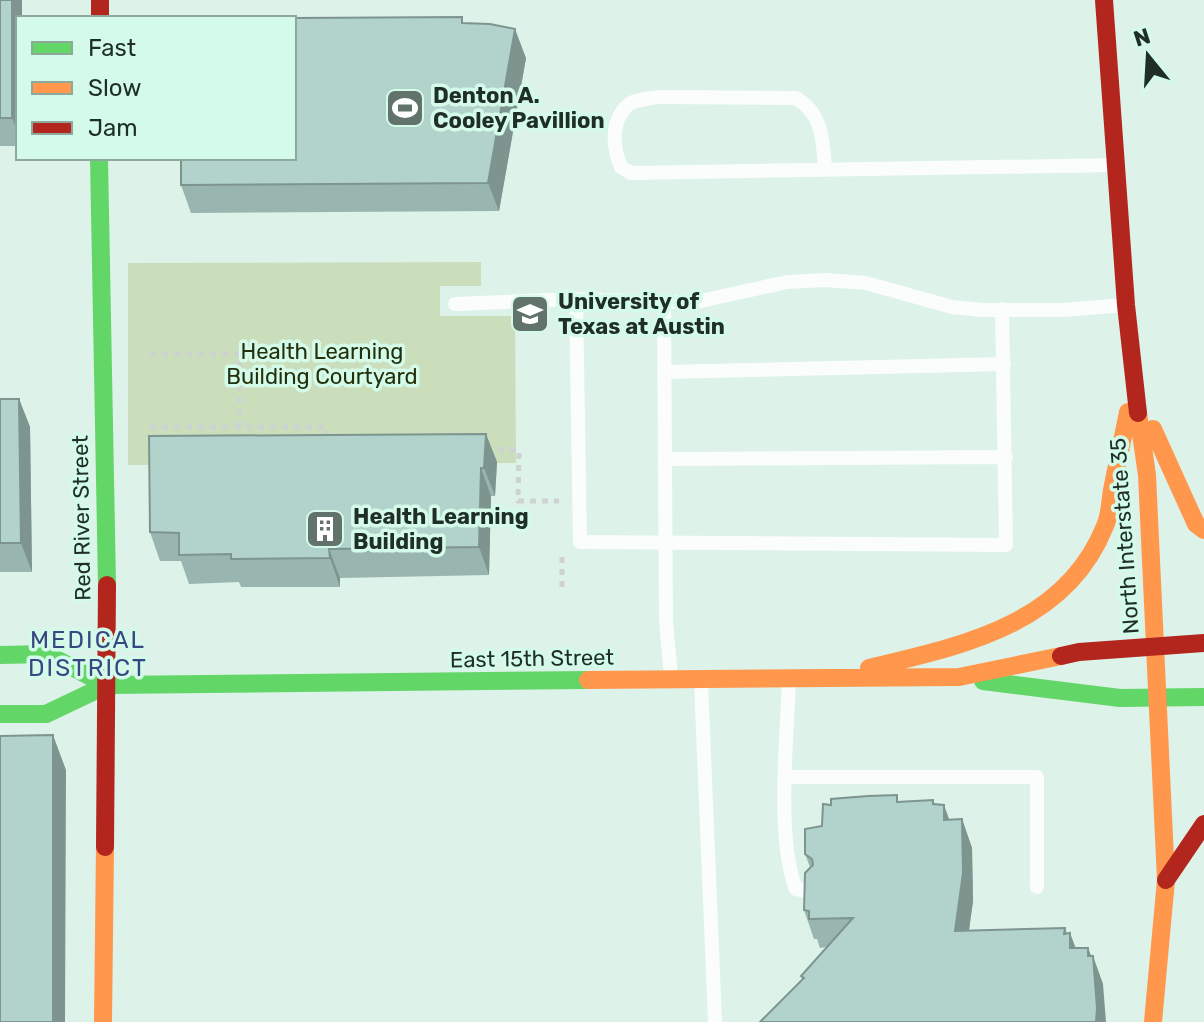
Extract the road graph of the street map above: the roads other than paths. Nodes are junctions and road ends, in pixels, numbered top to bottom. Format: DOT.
graph roads {
  1 [pos="1104,0"];
  2 [pos="99,160"];
  3 [pos="1115,165"];
  4 [pos="825,169"];
  5 [pos="576,299"];
  6 [pos="664,302"];
  7 [pos="455,304"];
  8 [pos="1126,305"];
  9 [pos="1002,309"];
  10 [pos="1004,364"];
  11 [pos="664,372"];
  12 [pos="1134,386"];
  13 [pos="1006,457"];
  14 [pos="665,459"];
  15 [pos="1204,530"];
  16 [pos="666,543"];
  17 [pos="1204,643"];
  18 [pos="1156,646"];
  19 [pos="0,655"];
  20 [pos="959,677"];
  21 [pos="789,680"];
  22 [pos="821,680"];
  23 [pos="671,681"];
  24 [pos="701,681"];
  25 [pos="107,685"];
  26 [pos="1204,697"];
  27 [pos="1158,701"];
  28 [pos="0,714"];
  29 [pos="786,777"];
  30 [pos="1204,824"];
  31 [pos="1166,880"];
  32 [pos="1037,887"];
  33 [pos="813,892"];
  34 [pos="103,1022"];
  35 [pos="715,1022"];
  36 [pos="1153,1022"];
  1 -- 3 [label="main road, North Interstate 35"];
  2 -- 25 [label="main road, Red River Street"];
  3 -- 4 [label="lane"];
  3 -- 8 [label="main road, North Interstate 35"];
  4 -- 4 [label="lane"];
  5 -- 6 [label="lane"];
  5 -- 7 [label="lane"];
  5 -- 16 [label="lane"];
  6 -- 9 [label="lane"];
  6 -- 11 [label="lane"];
  8 -- 9 [label="lane"];
  8 -- 12 [label="main road, North Interstate 35"];
  9 -- 10 [label="lane"];
  10 -- 11 [label="lane"];
  10 -- 13 [label="lane"];
  11 -- 14 [label="lane"];
  12 -- 15 [label="main road"];
  12 -- 18 [label="main road, North Interstate 35"];
  12 -- 22 [label="main road"];
  13 -- 14 [label="lane"];
  13 -- 16 [label="lane"];
  14 -- 16 [label="lane"];
  16 -- 23 [label="lane"];
  17 -- 18 [label="main road, East 15th Street"];
  18 -- 20 [label="main road, East 15th Street"];
  18 -- 27 [label="main road, North Interstate 35"];
  19 -- 25 [label="main road, East 15th Street"];
  20 -- 22 [label="main road, East 15th Street"];
  20 -- 27 [label="main road, East 15th Street"];
  21 -- 22 [label="main road, East 15th Street"];
  21 -- 24 [label="main road, East 15th Street"];
  21 -- 29 [label="lane"];
  23 -- 24 [label="main road, East 15th Street"];
  23 -- 25 [label="main road, East 15th Street"];
  24 -- 35 [label="lane"];
  25 -- 28 [label="main road, East 15th Street"];
  25 -- 34 [label="main road, Red River Street"];
  26 -- 27 [label="main road, East 15th Street"];
  27 -- 31 [label="main road, North Interstate 35"];
  29 -- 32 [label="lane"];
  29 -- 33 [label="lane"];
  30 -- 31 [label="main road"];
  31 -- 36 [label="main road, North Interstate 35"];
}
